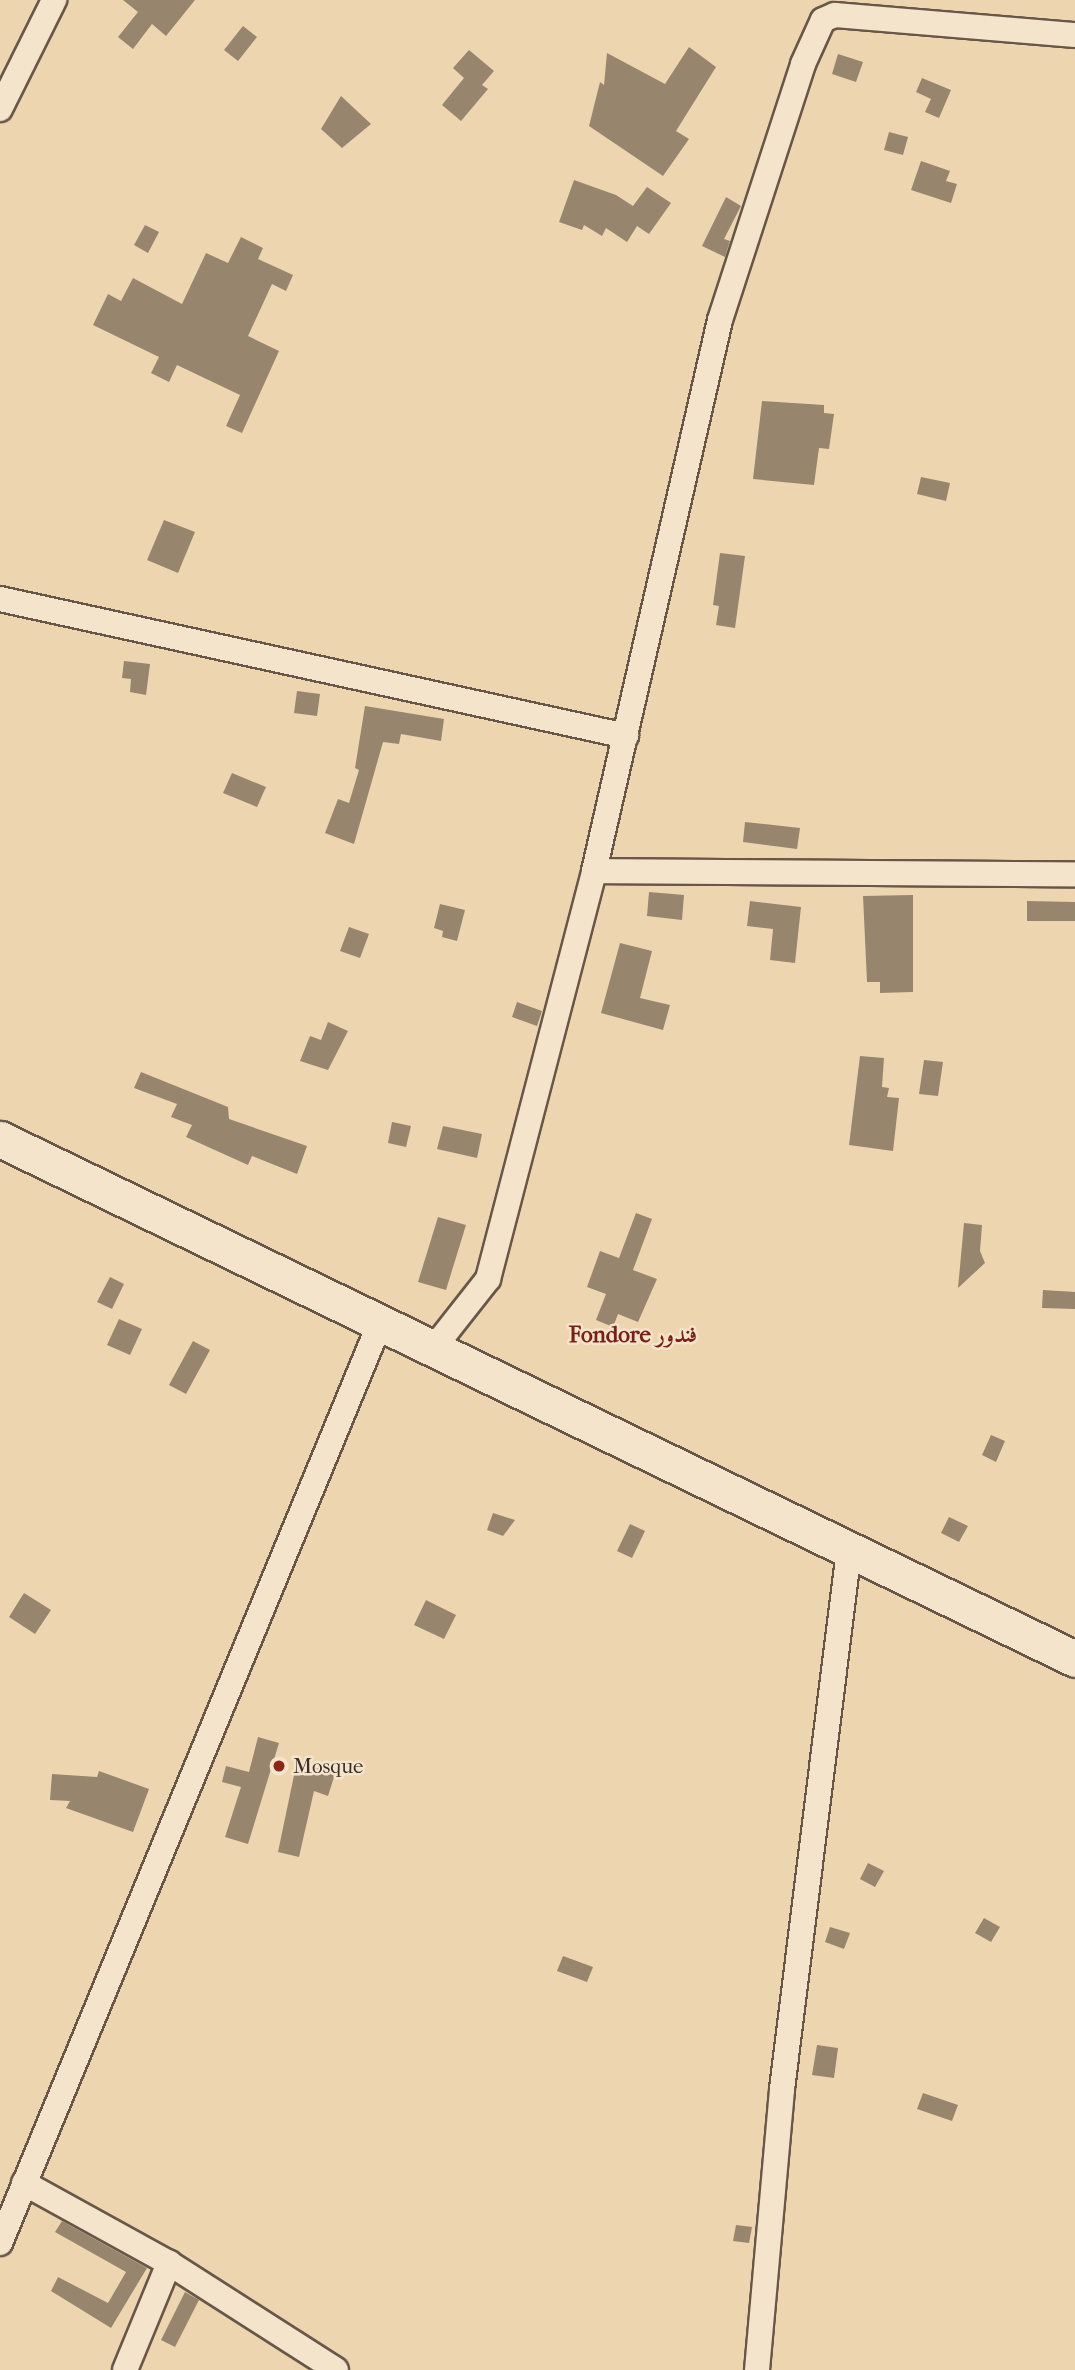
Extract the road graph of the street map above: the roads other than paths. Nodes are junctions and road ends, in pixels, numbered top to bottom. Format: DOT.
graph roads {
  1 [pos="54,0"];
  2 [pos="1075,35"];
  3 [pos="0,109"];
  4 [pos="0,599"];
  5 [pos="626,736"];
  6 [pos="594,871"];
  7 [pos="1075,874"];
  8 [pos="0,1139"];
  9 [pos="380,1323"];
  10 [pos="433,1349"];
  11 [pos="849,1550"];
  12 [pos="1075,1659"];
  13 [pos="24,2183"];
  14 [pos="0,2243"];
  15 [pos="169,2263"];
  16 [pos="125,2370"];
  17 [pos="336,2370"];
  18 [pos="757,2370"];
  1 -- 3 [label="street"];
  2 -- 5 [label="street"];
  4 -- 5 [label="street"];
  5 -- 6 [label="street"];
  6 -- 7 [label="street"];
  6 -- 10 [label="street"];
  8 -- 9 [label="main road"];
  9 -- 10 [label="main road"];
  9 -- 13 [label="street"];
  10 -- 11 [label="main road"];
  11 -- 12 [label="main road"];
  11 -- 18 [label="street"];
  13 -- 14 [label="street"];
  13 -- 15 [label="street"];
  15 -- 16 [label="street"];
  15 -- 17 [label="street"];
}
